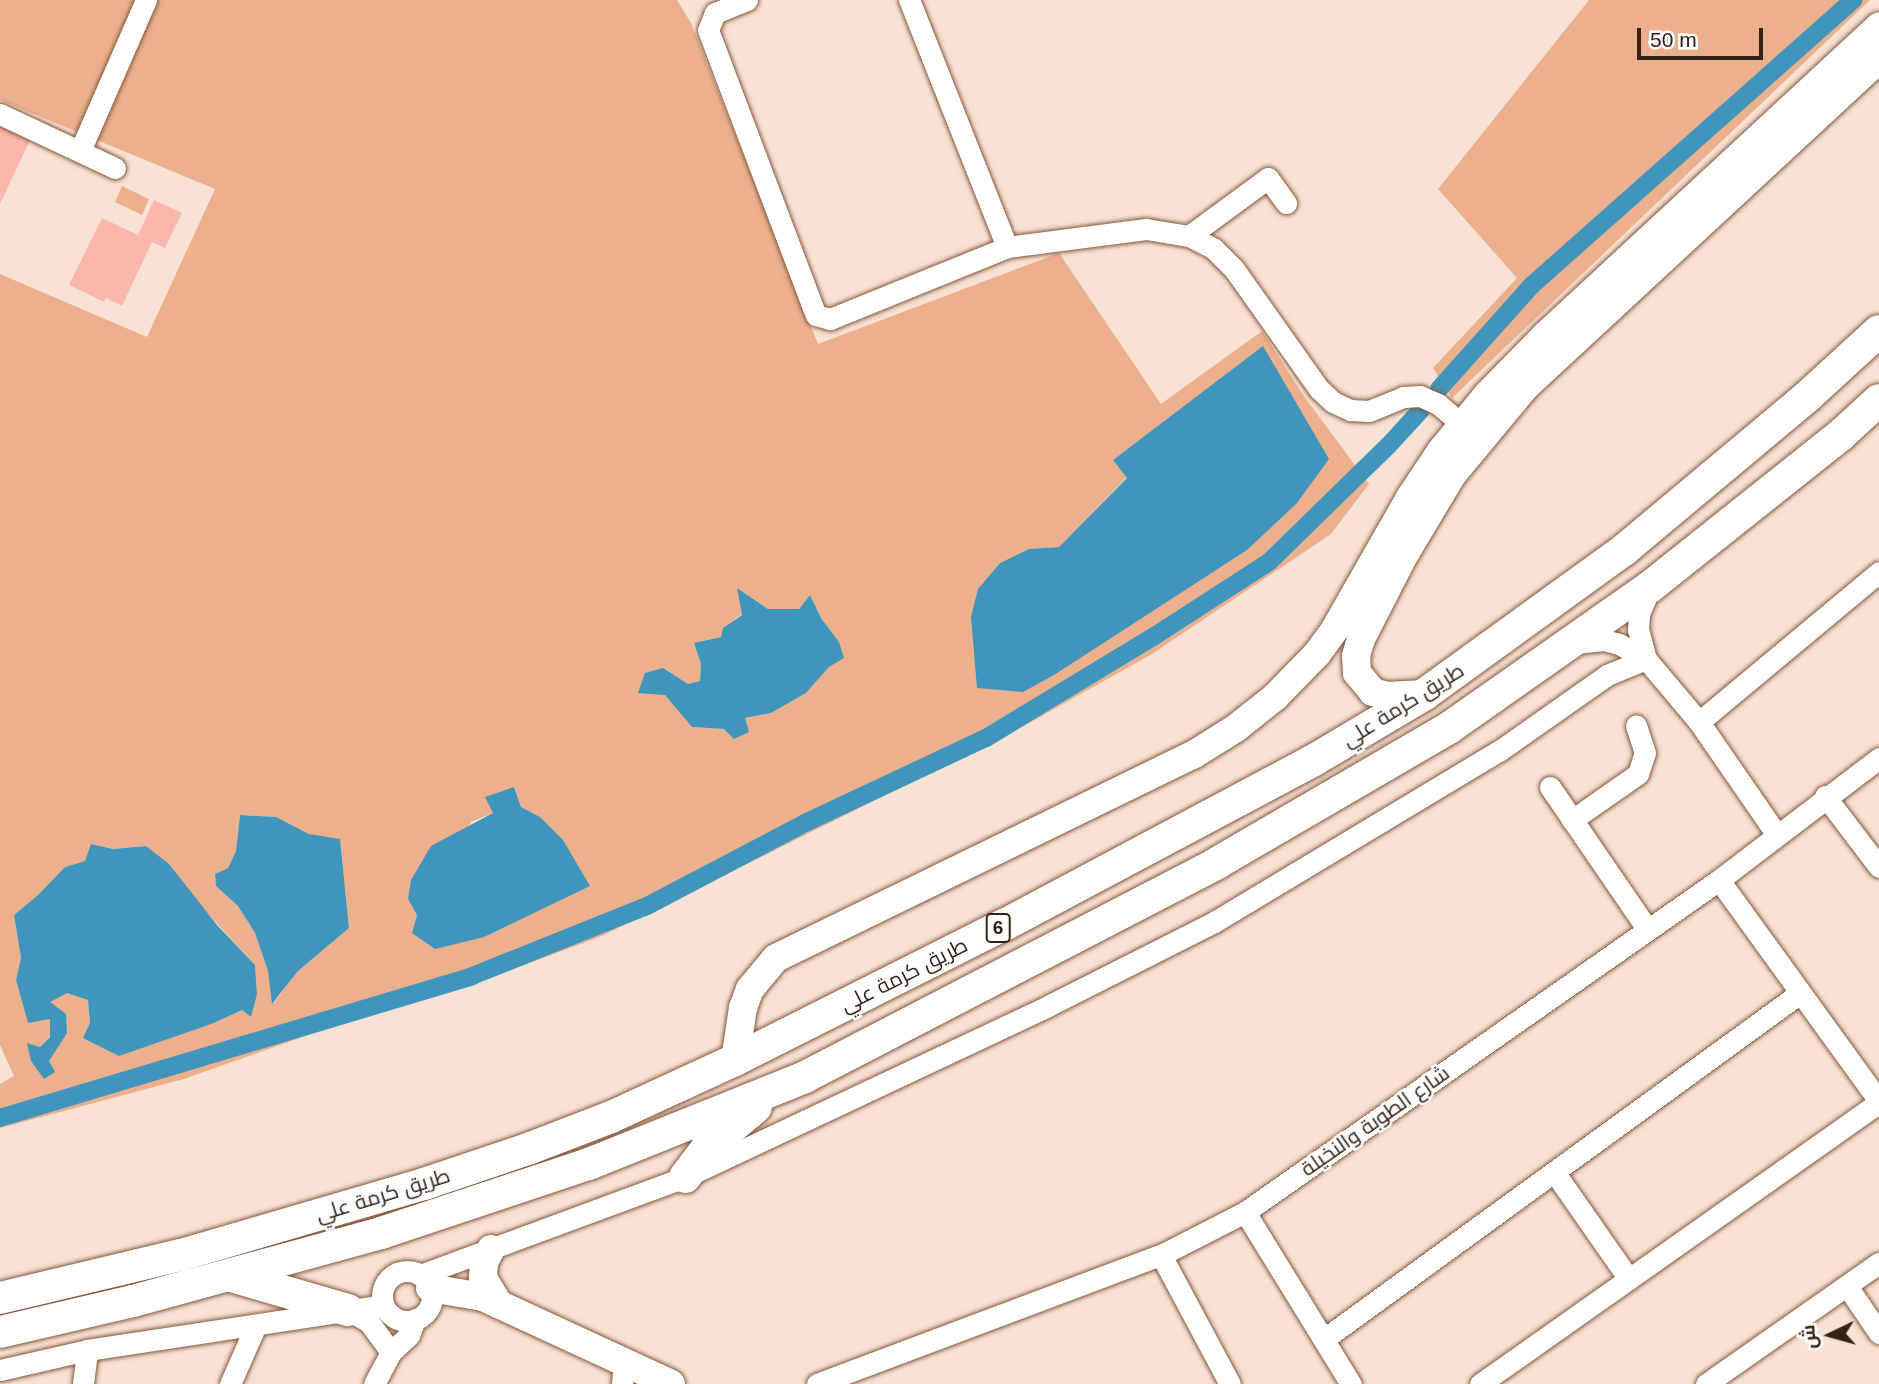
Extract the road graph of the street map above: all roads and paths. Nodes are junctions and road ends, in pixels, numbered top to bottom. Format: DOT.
graph roads {
  1 [pos="146,0"];
  2 [pos="747,0"];
  3 [pos="909,0"];
  4 [pos="1879,27"];
  5 [pos="1879,59"];
  6 [pos="0,114"];
  7 [pos="80,152"];
  8 [pos="115,167"];
  9 [pos="1286,203"];
  10 [pos="1189,236"];
  11 [pos="1007,247"];
  12 [pos="1879,331"];
  13 [pos="1879,400"];
  14 [pos="1497,401"];
  15 [pos="1462,424"];
  16 [pos="1879,572"];
  17 [pos="1651,586"];
  18 [pos="1574,643"];
  19 [pos="1646,659"];
  20 [pos="1425,694"];
  21 [pos="1699,722"];
  22 [pos="1636,725"];
  23 [pos="1879,758"];
  24 [pos="1550,787"];
  25 [pos="1825,796"];
  26 [pos="1572,820"];
  27 [pos="1777,835"];
  28 [pos="1129,858"];
  29 [pos="1879,867"];
  30 [pos="1719,880"];
  31 [pos="1081,884"];
  32 [pos="1150,898"];
  33 [pos="1101,923"];
  34 [pos="1648,930"];
  35 [pos="1800,993"];
  36 [pos="735,1059"];
  37 [pos="768,1093"];
  38 [pos="1879,1102"];
  39 [pos="1555,1173"];
  40 [pos="685,1177"];
  41 [pos="1245,1212"];
  42 [pos="491,1249"];
  43 [pos="1161,1255"];
  44 [pos="1879,1262"];
  45 [pos="231,1276"];
  46 [pos="1629,1279"];
  47 [pos="425,1281"];
  48 [pos="1847,1286"];
  49 [pos="0,1298"];
  50 [pos="499,1305"];
  51 [pos="385,1308"];
  52 [pos="348,1310"];
  53 [pos="415,1318"];
  54 [pos="256,1325"];
  55 [pos="0,1332"];
  56 [pos="1879,1333"];
  57 [pos="1324,1339"];
  58 [pos="87,1350"];
  59 [pos="391,1352"];
  60 [pos="0,1370"];
  61 [pos="623,1373"];
  62 [pos="1224,1382"];
  63 [pos="83,1384"];
  64 [pos="230,1384"];
  65 [pos="374,1384"];
  66 [pos="671,1384"];
  67 [pos="817,1384"];
  68 [pos="1351,1384"];
  69 [pos="1480,1384"];
  70 [pos="1706,1384"];
  1 -- 7 [label="street"];
  2 -- 11 [label="street"];
  3 -- 11 [label="street"];
  4 -- 14 [label="main road"];
  5 -- 14 [label="main road"];
  6 -- 7 [label="street"];
  7 -- 8 [label="street"];
  9 -- 10 [label="street"];
  10 -- 11 [label="street"];
  10 -- 15 [label="street"];
  12 -- 20 [label="highway, طريق كرمة علي / 6"];
  13 -- 17 [label="highway, طريق كرمة علي / 6"];
  14 -- 15 [label="main road"];
  14 -- 20 [label="main road"];
  15 -- 36 [label="main road"];
  16 -- 21 [label="street"];
  17 -- 18 [label="highway, طريق كرمة علي / 6"];
  17 -- 19 [label="street"];
  18 -- 19 [label="street"];
  18 -- 32 [label="highway, طريق كرمة علي / 6"];
  19 -- 21 [label="street"];
  19 -- 40 [label="street"];
  20 -- 28 [label="highway, طريق كرمة علي / 6"];
  21 -- 27 [label="street"];
  22 -- 26 [label="street"];
  23 -- 25 [label="street, شارع الطوبة والنخيلة"];
  24 -- 26 [label="street"];
  25 -- 27 [label="street, شارع الطوبة والنخيلة"];
  25 -- 29 [label="street"];
  26 -- 34 [label="street"];
  27 -- 30 [label="street, شارع الطوبة والنخيلة"];
  28 -- 31 [label="highway, طريق كرمة علي / 6"];
  28 -- 32 [label="highway"];
  30 -- 34 [label="street, شارع الطوبة والنخيلة"];
  30 -- 35 [label="street"];
  31 -- 33 [label="highway"];
  31 -- 36 [label="highway, طريق كرمة علي / 6"];
  32 -- 33 [label="highway, طريق كرمة علي / 6"];
  33 -- 37 [label="highway, طريق كرمة علي / 6"];
  34 -- 41 [label="street, شارع الطوبة والنخيلة"];
  35 -- 38 [label="street"];
  35 -- 39 [label="street"];
  36 -- 49 [label="highway, طريق كرمة علي / 6"];
  37 -- 40 [label="highway"];
  37 -- 45 [label="highway, طريق كرمة علي / 6"];
  38 -- 46 [label="street"];
  39 -- 46 [label="street"];
  39 -- 57 [label="street"];
  40 -- 42 [label="street"];
  41 -- 43 [label="street, شارع الطوبة والنخيلة"];
  41 -- 57 [label="street"];
  42 -- 47 [label="street"];
  42 -- 50 [label="main road"];
  43 -- 62 [label="street"];
  43 -- 67 [label="street, شارع الطوبة والنخيلة"];
  44 -- 48 [label="street"];
  45 -- 52 [label="highway"];
  45 -- 55 [label="highway, طريق كرمة علي / 6"];
  46 -- 69 [label="street"];
  47 -- 50 [label="main road"];
  47 -- 51 [label="street"];
  47 -- 53 [label="street"];
  48 -- 56 [label="street"];
  48 -- 70 [label="street"];
  50 -- 61 [label="main road"];
  51 -- 52 [label="street"];
  51 -- 53 [label="street"];
  51 -- 59 [label="street"];
  52 -- 54 [label="street"];
  52 -- 59 [label="street"];
  53 -- 59 [label="street"];
  54 -- 58 [label="street"];
  54 -- 64 [label="street"];
  57 -- 68 [label="street"];
  58 -- 60 [label="street"];
  58 -- 63 [label="street"];
  59 -- 65 [label="street"];
  61 -- 66 [label="main road"];
}
